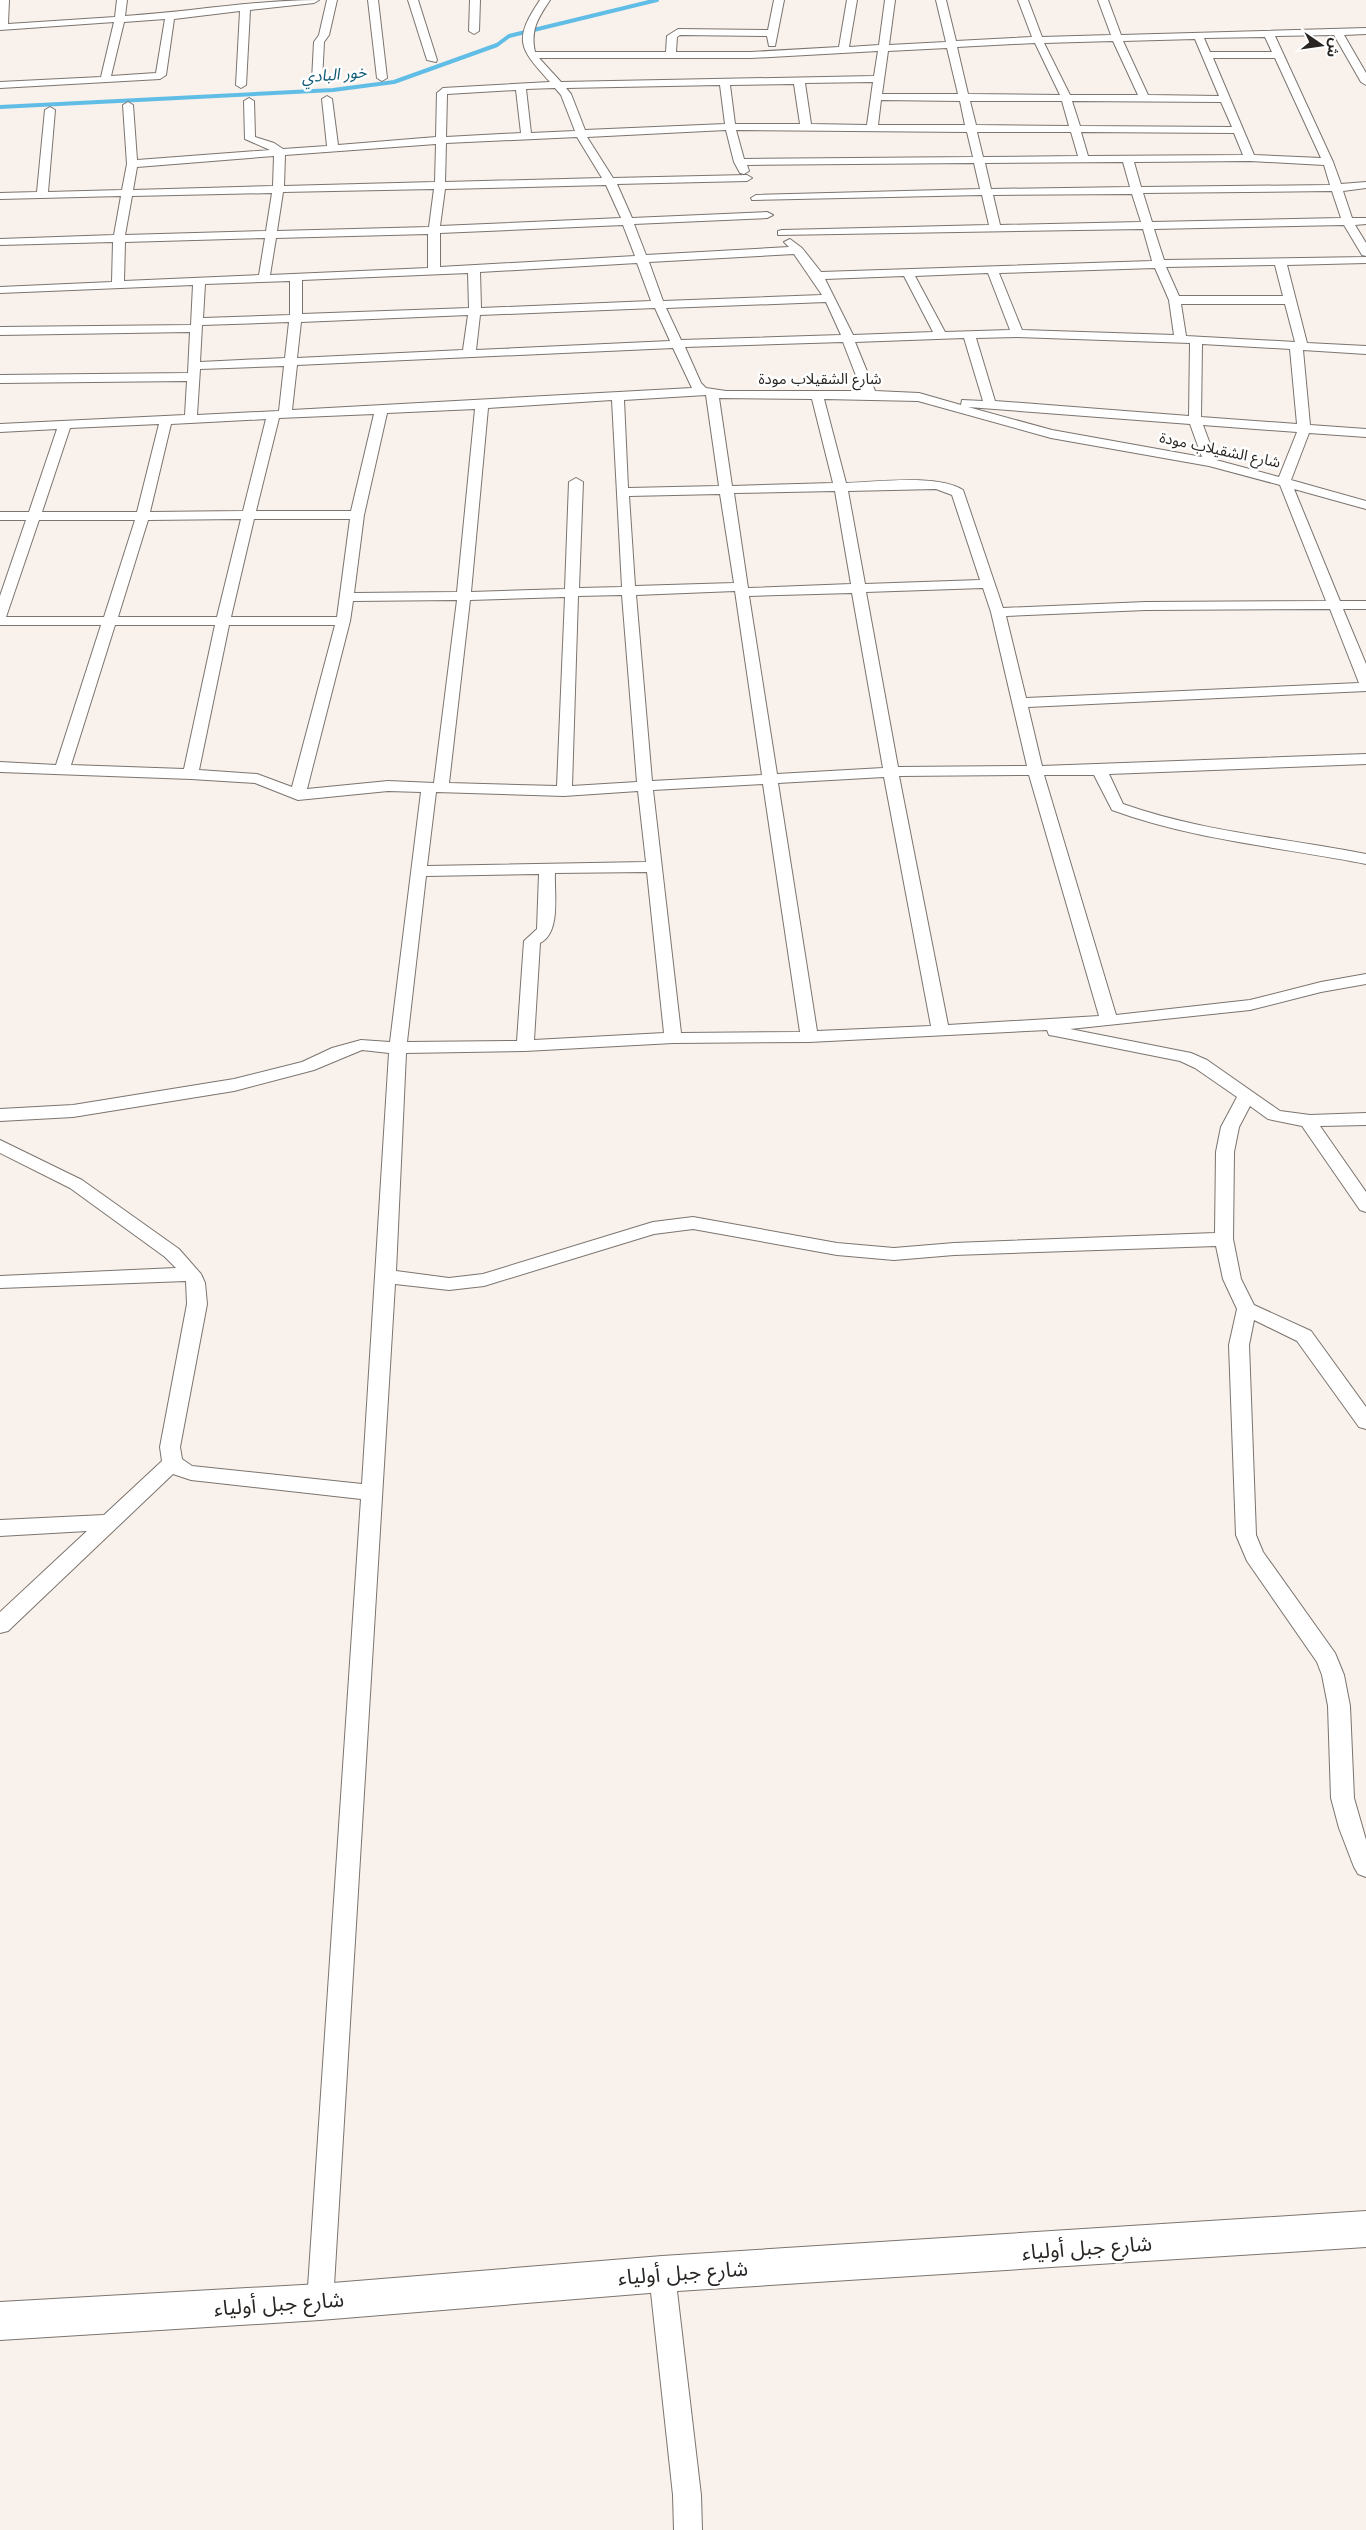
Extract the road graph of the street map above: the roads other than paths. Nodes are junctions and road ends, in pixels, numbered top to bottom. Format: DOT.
graph roads {
  1 [pos="4,0"];
  2 [pos="122,0"];
  3 [pos="314,0"];
  4 [pos="332,0"];
  5 [pos="373,0"];
  6 [pos="413,0"];
  7 [pos="475,0"];
  8 [pos="545,0"];
  9 [pos="772,0"];
  10 [pos="779,0"];
  11 [pos="852,0"];
  12 [pos="890,0"];
  13 [pos="941,0"];
  14 [pos="1024,0"];
  15 [pos="1103,0"];
  16 [pos="245,8"];
  17 [pos="170,16"];
  18 [pos="120,19"];
  19 [pos="2,27"];
  20 [pos="474,31"];
  21 [pos="1366,31"];
  22 [pos="772,33"];
  23 [pos="1338,33"];
  24 [pos="1269,35"];
  25 [pos="1198,37"];
  26 [pos="1117,38"];
  27 [pos="1038,40"];
  28 [pos="951,43"];
  29 [pos="883,47"];
  30 [pos="844,50"];
  31 [pos="772,53"];
  32 [pos="671,54"];
  33 [pos="531,55"];
  34 [pos="1206,55"];
  35 [pos="1278,55"];
  36 [pos="432,60"];
  37 [pos="824,66"];
  38 [pos="382,78"];
  39 [pos="879,79"];
  40 [pos="105,80"];
  41 [pos="317,80"];
  42 [pos="799,80"];
  43 [pos="725,82"];
  44 [pos="1366,82"];
  45 [pos="0,84"];
  46 [pos="241,85"];
  47 [pos="558,85"];
  48 [pos="521,86"];
  49 [pos="878,97"];
  50 [pos="1066,97"];
  51 [pos="965,98"];
  52 [pos="1144,98"];
  53 [pos="1224,99"];
  54 [pos="328,100"];
  55 [pos="248,101"];
  56 [pos="128,105"];
  57 [pos="50,110"];
  58 [pos="731,127"];
  59 [pos="806,127"];
  60 [pos="872,127"];
  61 [pos="970,128"];
  62 [pos="1075,128"];
  63 [pos="1239,130"];
  64 [pos="579,132"];
  65 [pos="526,135"];
  66 [pos="441,140"];
  67 [pos="332,148"];
  68 [pos="280,152"];
  69 [pos="1127,158"];
  70 [pos="1250,158"];
  71 [pos="1084,159"];
  72 [pos="978,160"];
  73 [pos="739,162"];
  74 [pos="1328,162"];
  75 [pos="132,164"];
  76 [pos="748,178"];
  77 [pos="611,183"];
  78 [pos="440,185"];
  79 [pos="1366,185"];
  80 [pos="1335,188"];
  81 [pos="278,190"];
  82 [pos="1137,190"];
  83 [pos="986,192"];
  84 [pos="128,193"];
  85 [pos="42,195"];
  86 [pos="0,196"];
  87 [pos="756,198"];
  88 [pos="767,214"];
  89 [pos="1346,221"];
  90 [pos="1366,221"];
  91 [pos="628,222"];
  92 [pos="1149,226"];
  93 [pos="994,228"];
  94 [pos="434,230"];
  95 [pos="782,233"];
  96 [pos="271,235"];
  97 [pos="119,238"];
  98 [pos="0,242"];
  99 [pos="798,250"];
  100 [pos="1366,253"];
  101 [pos="642,260"];
  102 [pos="1366,260"];
  103 [pos="1280,261"];
  104 [pos="1159,264"];
  105 [pos="474,269"];
  106 [pos="992,269"];
  107 [pos="434,271"];
  108 [pos="907,272"];
  109 [pos="817,276"];
  110 [pos="296,278"];
  111 [pos="264,279"];
  112 [pos="199,283"];
  113 [pos="118,286"];
  114 [pos="0,290"];
  115 [pos="828,298"];
  116 [pos="1175,300"];
  117 [pos="1291,300"];
  118 [pos="658,303"];
  119 [pos="475,310"];
  120 [pos="296,317"];
  121 [pos="198,325"];
  122 [pos="0,332"];
  123 [pos="1017,333"];
  124 [pos="941,336"];
  125 [pos="969,336"];
  126 [pos="847,338"];
  127 [pos="1180,339"];
  128 [pos="1196,341"];
  129 [pos="678,344"];
  130 [pos="1299,345"];
  131 [pos="1366,350"];
  132 [pos="469,354"];
  133 [pos="290,362"];
  134 [pos="193,372"];
  135 [pos="0,379"];
  136 [pos="707,392"];
  137 [pos="817,394"];
  138 [pos="870,395"];
  139 [pos="618,397"];
  140 [pos="929,400"];
  141 [pos="990,404"];
  142 [pos="482,405"];
  143 [pos="381,410"];
  144 [pos="280,414"];
  145 [pos="191,418"];
  146 [pos="166,420"];
  147 [pos="1195,420"];
  148 [pos="65,425"];
  149 [pos="0,428"];
  150 [pos="1304,429"];
  151 [pos="1366,433"];
  152 [pos="1210,462"];
  153 [pos="1284,480"];
  154 [pos="576,482"];
  155 [pos="841,488"];
  156 [pos="726,490"];
  157 [pos="622,492"];
  158 [pos="1366,505"];
  159 [pos="143,515"];
  160 [pos="356,515"];
  161 [pos="0,516"];
  162 [pos="35,516"];
  163 [pos="249,516"];
  164 [pos="988,584"];
  165 [pos="860,588"];
  166 [pos="629,590"];
  167 [pos="742,590"];
  168 [pos="570,592"];
  169 [pos="464,596"];
  170 [pos="347,597"];
  171 [pos="1335,605"];
  172 [pos="1366,605"];
  173 [pos="998,612"];
  174 [pos="0,616"];
  175 [pos="0,621"];
  176 [pos="343,621"];
  177 [pos="110,622"];
  178 [pos="222,623"];
  179 [pos="1366,682"];
  180 [pos="1366,687"];
  181 [pos="1019,703"];
  182 [pos="1366,760"];
  183 [pos="0,767"];
  184 [pos="62,769"];
  185 [pos="1035,769"];
  186 [pos="1099,770"];
  187 [pos="891,772"];
  188 [pos="191,774"];
  189 [pos="772,780"];
  190 [pos="435,787"];
  191 [pos="644,788"];
  192 [pos="564,791"];
  193 [pos="298,795"];
  194 [pos="1366,860"];
  195 [pos="655,867"];
  196 [pos="547,869"];
  197 [pos="420,871"];
  198 [pos="1366,979"];
  199 [pos="1109,1021"];
  200 [pos="1029,1026"];
  201 [pos="940,1030"];
  202 [pos="809,1036"];
  203 [pos="673,1038"];
  204 [pos="525,1046"];
  205 [pos="398,1048"];
  206 [pos="1247,1095"];
  207 [pos="0,1115"];
  208 [pos="1366,1119"];
  209 [pos="1307,1120"];
  210 [pos="0,1146"];
  211 [pos="1366,1206"];
  212 [pos="1224,1239"];
  213 [pos="192,1274"];
  214 [pos="386,1276"];
  215 [pos="0,1282"];
  216 [pos="1247,1309"];
  217 [pos="1366,1422"];
  218 [pos="172,1463"];
  219 [pos="370,1492"];
  220 [pos="110,1522"];
  221 [pos="0,1528"];
  222 [pos="0,1625"];
  223 [pos="1366,1867"];
  224 [pos="1366,2228"];
  225 [pos="662,2274"];
  226 [pos="320,2302"];
  227 [pos="0,2321"];
  228 [pos="688,2530"];
  1 -- 19 [label="street"];
  2 -- 18 [label="street"];
  3 -- 16 [label="street"];
  4 -- 41 [label="street"];
  5 -- 38 [label="street"];
  6 -- 36 [label="street"];
  7 -- 20 [label="street"];
  8 -- 33 [label="street"];
  9 -- 10 [label="street"];
  10 -- 22 [label="street"];
  11 -- 30 [label="street"];
  12 -- 29 [label="street"];
  13 -- 28 [label="street"];
  14 -- 27 [label="street"];
  15 -- 26 [label="street"];
  16 -- 17 [label="street"];
  16 -- 46 [label="street"];
  17 -- 18 [label="street"];
  17 -- 40 [label="street"];
  18 -- 19 [label="street"];
  18 -- 40 [label="street"];
  21 -- 23 [label="street"];
  22 -- 31 [label="street"];
  22 -- 32 [label="street"];
  23 -- 24 [label="street"];
  23 -- 44 [label="street"];
  24 -- 25 [label="street"];
  24 -- 35 [label="street"];
  25 -- 26 [label="street"];
  25 -- 34 [label="street"];
  26 -- 27 [label="street"];
  26 -- 52 [label="street"];
  27 -- 28 [label="street"];
  27 -- 50 [label="street"];
  28 -- 29 [label="street"];
  28 -- 51 [label="street"];
  29 -- 30 [label="street"];
  29 -- 39 [label="street"];
  30 -- 37 [label="street"];
  31 -- 32 [label="street"];
  31 -- 37 [label="street"];
  32 -- 33 [label="street"];
  33 -- 47 [label="street"];
  34 -- 35 [label="street"];
  34 -- 53 [label="street"];
  35 -- 74 [label="street"];
  37 -- 39 [label="street"];
  37 -- 42 [label="street"];
  39 -- 49 [label="street"];
  40 -- 45 [label="street"];
  42 -- 43 [label="street"];
  42 -- 59 [label="street"];
  43 -- 47 [label="street"];
  43 -- 58 [label="street"];
  47 -- 48 [label="street"];
  47 -- 64 [label="street"];
  48 -- 65 [label="street"];
  48 -- 66 [label="street"];
  49 -- 51 [label="street"];
  49 -- 60 [label="street"];
  50 -- 51 [label="street"];
  50 -- 52 [label="street"];
  50 -- 62 [label="street"];
  51 -- 61 [label="street"];
  52 -- 53 [label="street"];
  53 -- 63 [label="street"];
  54 -- 67 [label="street"];
  55 -- 68 [label="street"];
  56 -- 75 [label="street"];
  57 -- 85 [label="street"];
  58 -- 59 [label="street"];
  58 -- 64 [label="street"];
  58 -- 73 [label="street"];
  59 -- 60 [label="street"];
  60 -- 61 [label="street"];
  61 -- 62 [label="street"];
  61 -- 72 [label="street"];
  62 -- 63 [label="street"];
  62 -- 71 [label="street"];
  63 -- 70 [label="street"];
  64 -- 65 [label="street"];
  64 -- 77 [label="street"];
  65 -- 66 [label="street"];
  66 -- 67 [label="street"];
  66 -- 78 [label="street"];
  67 -- 68 [label="street"];
  68 -- 75 [label="street"];
  68 -- 81 [label="street"];
  69 -- 70 [label="street"];
  69 -- 71 [label="street"];
  69 -- 82 [label="street"];
  70 -- 74 [label="street"];
  71 -- 72 [label="street"];
  72 -- 73 [label="street"];
  72 -- 83 [label="street"];
  73 -- 76 [label="street"];
  74 -- 80 [label="street"];
  75 -- 84 [label="street"];
  76 -- 77 [label="street"];
  76 -- 87 [label="street"];
  77 -- 78 [label="street"];
  77 -- 91 [label="street"];
  78 -- 81 [label="street"];
  78 -- 94 [label="street"];
  79 -- 80 [label="street"];
  80 -- 82 [label="street"];
  80 -- 89 [label="street"];
  81 -- 84 [label="street"];
  81 -- 96 [label="street"];
  82 -- 83 [label="street"];
  82 -- 92 [label="street"];
  83 -- 87 [label="street"];
  83 -- 93 [label="street"];
  84 -- 85 [label="street"];
  84 -- 97 [label="street"];
  85 -- 86 [label="street"];
  87 -- 88 [label="street"];
  88 -- 91 [label="street"];
  88 -- 95 [label="street"];
  89 -- 90 [label="street"];
  89 -- 92 [label="street"];
  89 -- 100 [label="street"];
  91 -- 94 [label="street"];
  91 -- 101 [label="street"];
  92 -- 93 [label="street"];
  92 -- 104 [label="street"];
  93 -- 95 [label="street"];
  94 -- 96 [label="street"];
  94 -- 107 [label="street"];
  95 -- 99 [label="street"];
  96 -- 97 [label="street"];
  96 -- 111 [label="street"];
  97 -- 98 [label="street"];
  97 -- 113 [label="street"];
  99 -- 101 [label="street"];
  99 -- 109 [label="street"];
  101 -- 105 [label="street"];
  101 -- 118 [label="street"];
  102 -- 103 [label="street"];
  103 -- 104 [label="street"];
  103 -- 117 [label="street"];
  104 -- 106 [label="street"];
  104 -- 116 [label="street"];
  105 -- 107 [label="street"];
  105 -- 119 [label="street"];
  106 -- 108 [label="street"];
  106 -- 123 [label="street"];
  107 -- 110 [label="street"];
  108 -- 109 [label="street"];
  108 -- 124 [label="street"];
  109 -- 115 [label="street"];
  110 -- 111 [label="street"];
  110 -- 120 [label="street"];
  111 -- 112 [label="street"];
  112 -- 113 [label="street"];
  112 -- 121 [label="street"];
  113 -- 114 [label="street"];
  115 -- 118 [label="street"];
  115 -- 126 [label="street"];
  116 -- 117 [label="street"];
  116 -- 127 [label="street"];
  117 -- 130 [label="street"];
  118 -- 119 [label="street"];
  118 -- 129 [label="street"];
  119 -- 120 [label="street"];
  119 -- 132 [label="street"];
  120 -- 121 [label="street"];
  120 -- 133 [label="street"];
  121 -- 122 [label="street"];
  121 -- 134 [label="street"];
  123 -- 125 [label="street"];
  123 -- 127 [label="street"];
  124 -- 125 [label="street"];
  124 -- 126 [label="street"];
  125 -- 141 [label="street"];
  126 -- 129 [label="street"];
  126 -- 138 [label="street"];
  127 -- 128 [label="street"];
  128 -- 130 [label="street"];
  128 -- 147 [label="street"];
  129 -- 132 [label="street"];
  129 -- 136 [label="street"];
  130 -- 131 [label="street"];
  130 -- 150 [label="street"];
  132 -- 133 [label="street"];
  133 -- 134 [label="street"];
  133 -- 144 [label="street"];
  134 -- 135 [label="street"];
  134 -- 145 [label="street"];
  136 -- 137 [label="street, شارع الشقيلاب مودة"];
  136 -- 139 [label="street, شارع الشقيلاب مودة"];
  136 -- 156 [label="street"];
  137 -- 138 [label="street, شارع الشقيلاب مودة"];
  137 -- 155 [label="street"];
  138 -- 140 [label="street, شارع الشقيلاب مودة"];
  139 -- 142 [label="street"];
  139 -- 157 [label="street"];
  140 -- 141 [label="street"];
  140 -- 152 [label="street, شارع الشقيلاب مودة"];
  141 -- 147 [label="street"];
  142 -- 143 [label="street"];
  142 -- 169 [label="street"];
  143 -- 144 [label="street"];
  143 -- 160 [label="street"];
  144 -- 145 [label="street"];
  144 -- 163 [label="street"];
  145 -- 146 [label="street"];
  146 -- 148 [label="street"];
  146 -- 159 [label="street"];
  147 -- 150 [label="street"];
  147 -- 152 [label="street"];
  148 -- 149 [label="street"];
  148 -- 162 [label="street"];
  150 -- 151 [label="street"];
  150 -- 153 [label="street"];
  152 -- 153 [label="street, شارع الشقيلاب مودة"];
  153 -- 158 [label="street, شارع الشقيلاب مودة"];
  153 -- 171 [label="street"];
  154 -- 168 [label="street"];
  155 -- 156 [label="street"];
  155 -- 164 [label="street"];
  155 -- 165 [label="street"];
  156 -- 157 [label="street"];
  156 -- 167 [label="street"];
  157 -- 166 [label="street"];
  159 -- 162 [label="street"];
  159 -- 163 [label="street"];
  159 -- 177 [label="street"];
  160 -- 163 [label="street"];
  160 -- 170 [label="street"];
  161 -- 162 [label="street"];
  162 -- 174 [label="street"];
  163 -- 178 [label="street"];
  164 -- 165 [label="street"];
  164 -- 173 [label="street"];
  165 -- 167 [label="street"];
  165 -- 187 [label="street"];
  166 -- 167 [label="street"];
  166 -- 168 [label="street"];
  166 -- 191 [label="street"];
  167 -- 189 [label="street"];
  168 -- 169 [label="street"];
  168 -- 192 [label="street"];
  169 -- 170 [label="street"];
  169 -- 190 [label="street"];
  170 -- 176 [label="street"];
  171 -- 172 [label="street"];
  171 -- 173 [label="street"];
  171 -- 179 [label="street"];
  173 -- 181 [label="street"];
  175 -- 177 [label="street"];
  176 -- 178 [label="street"];
  176 -- 193 [label="street"];
  177 -- 178 [label="street"];
  177 -- 184 [label="street"];
  178 -- 188 [label="street"];
  180 -- 181 [label="street"];
  181 -- 185 [label="street"];
  182 -- 186 [label="street"];
  183 -- 184 [label="street"];
  184 -- 188 [label="street"];
  185 -- 186 [label="street"];
  185 -- 187 [label="street"];
  185 -- 199 [label="street"];
  186 -- 194 [label="street"];
  187 -- 189 [label="street"];
  187 -- 201 [label="street"];
  188 -- 193 [label="street"];
  189 -- 191 [label="street"];
  189 -- 202 [label="street"];
  190 -- 192 [label="street"];
  190 -- 193 [label="street"];
  190 -- 197 [label="street"];
  191 -- 192 [label="street"];
  191 -- 195 [label="street"];
  195 -- 196 [label="street"];
  195 -- 203 [label="street"];
  196 -- 197 [label="street"];
  196 -- 204 [label="street"];
  197 -- 205 [label="street"];
  198 -- 199 [label="street"];
  199 -- 200 [label="street"];
  200 -- 201 [label="street"];
  200 -- 206 [label="street"];
  201 -- 202 [label="street"];
  202 -- 203 [label="street"];
  203 -- 204 [label="street"];
  204 -- 205 [label="street"];
  205 -- 207 [label="street"];
  205 -- 214 [label="street"];
  206 -- 209 [label="street"];
  206 -- 212 [label="street"];
  208 -- 209 [label="street"];
  209 -- 211 [label="street"];
  210 -- 213 [label="street"];
  212 -- 214 [label="street"];
  212 -- 216 [label="street"];
  213 -- 215 [label="street"];
  213 -- 218 [label="street"];
  214 -- 219 [label="street"];
  216 -- 217 [label="street"];
  216 -- 223 [label="street"];
  218 -- 219 [label="street"];
  218 -- 220 [label="street"];
  219 -- 226 [label="street"];
  220 -- 221 [label="street"];
  220 -- 222 [label="street"];
  224 -- 225 [label="highway, شارع جبل أولياء"];
  225 -- 226 [label="highway, شارع جبل أولياء"];
  225 -- 228 [label="street"];
  226 -- 227 [label="highway, شارع جبل أولياء"];
}
